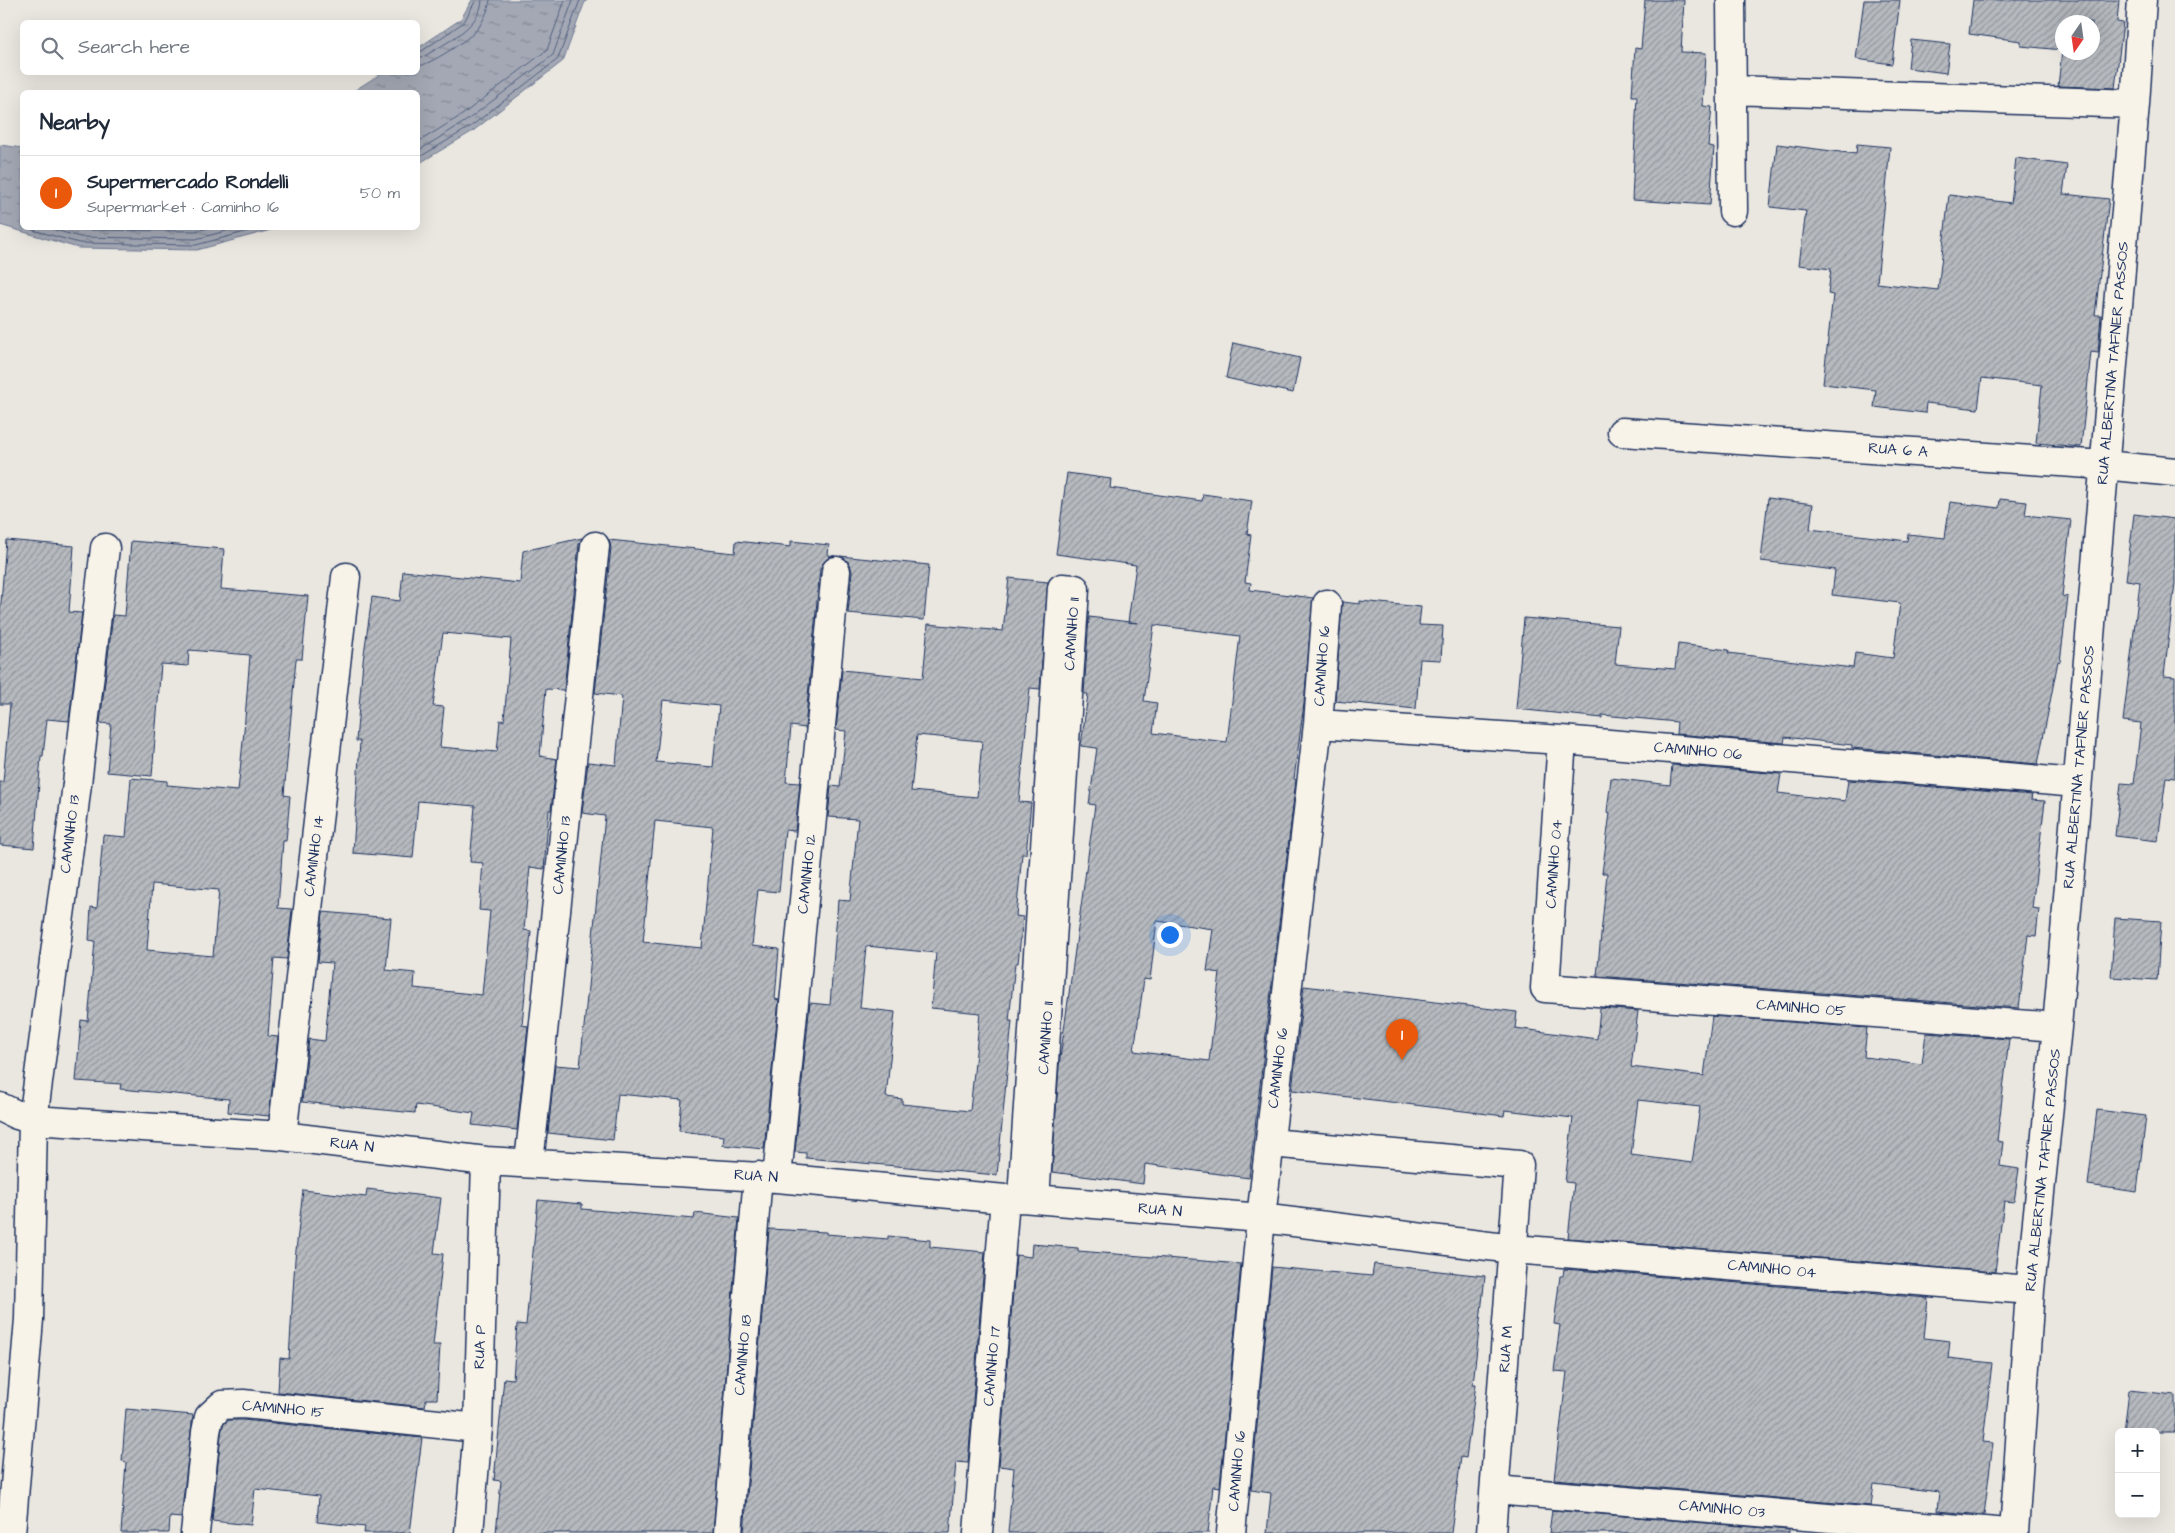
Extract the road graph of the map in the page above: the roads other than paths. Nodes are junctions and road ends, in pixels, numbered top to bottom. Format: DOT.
graph roads {
  1 [pos="1731,0"];
  2 [pos="2142,0"];
  3 [pos="1732,90"];
  4 [pos="2135,104"];
  5 [pos="1733,212"];
  6 [pos="1622,432"];
  7 [pos="2104,464"];
  8 [pos="2175,472"];
  9 [pos="596,546"];
  10 [pos="105,548"];
  11 [pos="836,571"];
  12 [pos="346,576"];
  13 [pos="1327,604"];
  14 [pos="1318,724"];
  15 [pos="1562,740"];
  16 [pos="2078,783"];
  17 [pos="1545,988"];
  18 [pos="2057,1027"];
  19 [pos="0,1107"];
  20 [pos="33,1120"];
  21 [pos="282,1136"];
  22 [pos="1270,1143"];
  23 [pos="486,1161"];
  24 [pos="529,1163"];
  25 [pos="767,1177"];
  26 [pos="1013,1198"];
  27 [pos="1261,1218"];
  28 [pos="1513,1249"];
  29 [pos="2030,1290"];
  30 [pos="478,1428"];
  31 [pos="1496,1490"];
  32 [pos="11,1533"];
  33 [pos="195,1533"];
  34 [pos="469,1533"];
  35 [pos="728,1533"];
  36 [pos="978,1533"];
  37 [pos="1231,1533"];
  38 [pos="1491,1533"];
  39 [pos="2008,1533"];
  40 [pos="2014,1533"];
  1 -- 3 [label="street"];
  2 -- 4 [label="street, RUA ALBERTINA TAFNER PASSOS"];
  3 -- 4 [label="street"];
  3 -- 5 [label="street"];
  4 -- 7 [label="street, RUA ALBERTINA TAFNER PASSOS"];
  6 -- 7 [label="street, RUA 6 A"];
  7 -- 8 [label="street, RUA 6 A"];
  7 -- 16 [label="street, RUA ALBERTINA TAFNER PASSOS"];
  9 -- 24 [label="street, CAMINHO 13"];
  10 -- 20 [label="street, CAMINHO 13"];
  11 -- 25 [label="street, CAMINHO 12"];
  12 -- 21 [label="street, CAMINHO 14"];
  13 -- 14 [label="street, CAMINHO 16"];
  14 -- 15 [label="street, CAMINHO 06"];
  14 -- 22 [label="street, CAMINHO 16"];
  15 -- 16 [label="street, CAMINHO 06"];
  15 -- 17 [label="street, CAMINHO 04"];
  16 -- 18 [label="street, RUA ALBERTINA TAFNER PASSOS"];
  17 -- 18 [label="street, CAMINHO 05"];
  18 -- 29 [label="street, RUA ALBERTINA TAFNER PASSOS"];
  19 -- 20 [label="street, RUA N"];
  20 -- 21 [label="street, RUA N"];
  20 -- 32 [label="street, CAMINHO 13"];
  21 -- 23 [label="street, RUA N"];
  22 -- 27 [label="street, CAMINHO 16"];
  22 -- 28 [label="street, RUA M"];
  23 -- 24 [label="street, RUA N"];
  23 -- 30 [label="street, RUA P"];
  24 -- 25 [label="street, RUA N"];
  25 -- 26 [label="street, RUA N"];
  25 -- 35 [label="street, CAMINHO 18"];
  26 -- 26 [label="street, CAMINHO 11"];
  26 -- 27 [label="street, RUA N"];
  26 -- 36 [label="street, CAMINHO 17"];
  27 -- 28 [label="street, RUA N"];
  27 -- 37 [label="street, CAMINHO 16"];
  28 -- 29 [label="street, CAMINHO 04"];
  28 -- 31 [label="street, RUA M"];
  29 -- 40 [label="street, RUA ALBERTINA TAFNER PASSOS"];
  30 -- 33 [label="street, CAMINHO 15"];
  30 -- 34 [label="street, RUA P"];
  31 -- 38 [label="street, RUA M"];
  31 -- 39 [label="street, CAMINHO 03"];
}
